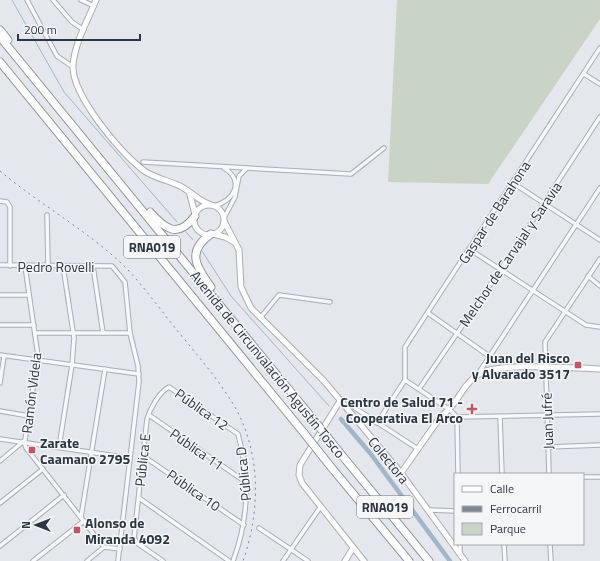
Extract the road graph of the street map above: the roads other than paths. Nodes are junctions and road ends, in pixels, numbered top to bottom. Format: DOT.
graph roads {
  1 [pos="27,0"];
  2 [pos="53,0"];
  3 [pos="81,0"];
  4 [pos="96,0"];
  5 [pos="94,6"];
  6 [pos="0,30"];
  7 [pos="84,30"];
  8 [pos="0,37"];
  9 [pos="600,48"];
  10 [pos="0,62"];
  11 [pos="73,67"];
  12 [pos="0,69"];
  13 [pos="584,74"];
  14 [pos="600,84"];
  15 [pos="40,86"];
  16 [pos="52,101"];
  17 [pos="600,118"];
  18 [pos="49,122"];
  19 [pos="384,148"];
  20 [pos="143,162"];
  21 [pos="224,167"];
  22 [pos="248,168"];
  23 [pos="513,183"];
  24 [pos="600,188"];
  25 [pos="189,192"];
  26 [pos="0,201"];
  27 [pos="544,203"];
  28 [pos="212,205"];
  29 [pos="47,215"];
  30 [pos="195,215"];
  31 [pos="224,220"];
  32 [pos="576,224"];
  33 [pos="212,234"];
  34 [pos="600,240"];
  35 [pos="235,242"];
  36 [pos="470,249"];
  37 [pos="600,259"];
  38 [pos="0,265"];
  39 [pos="10,266"];
  40 [pos="25,266"];
  41 [pos="48,266"];
  42 [pos="63,266"];
  43 [pos="94,266"];
  44 [pos="500,270"];
  45 [pos="588,276"];
  46 [pos="600,286"];
  47 [pos="532,290"];
  48 [pos="0,295"];
  49 [pos="29,295"];
  50 [pos="330,302"];
  51 [pos="564,311"];
  52 [pos="428,313"];
  53 [pos="260,318"];
  54 [pos="0,325"];
  55 [pos="34,325"];
  56 [pos="600,327"];
  57 [pos="35,333"];
  58 [pos="73,333"];
  59 [pos="103,333"];
  60 [pos="130,333"];
  61 [pos="457,334"];
  62 [pos="245,337"];
  63 [pos="2,355"];
  64 [pos="489,356"];
  65 [pos="38,360"];
  66 [pos="72,364"];
  67 [pos="546,368"];
  68 [pos="105,369"];
  69 [pos="600,369"];
  70 [pos="139,374"];
  71 [pos="478,374"];
  72 [pos="405,380"];
  73 [pos="0,383"];
  74 [pos="166,388"];
  75 [pos="419,390"];
  76 [pos="340,401"];
  77 [pos="355,408"];
  78 [pos="450,410"];
  79 [pos="0,411"];
  80 [pos="149,414"];
  81 [pos="600,414"];
  82 [pos="29,416"];
  83 [pos="547,416"];
  84 [pos="457,417"];
  85 [pos="500,417"];
  86 [pos="377,423"];
  87 [pos="238,434"];
  88 [pos="0,439"];
  89 [pos="24,442"];
  90 [pos="600,445"];
  91 [pos="59,448"];
  92 [pos="548,448"];
  93 [pos="418,450"];
  94 [pos="93,452"];
  95 [pos="143,456"];
  96 [pos="130,458"];
  97 [pos="0,461"];
  98 [pos="43,469"];
  99 [pos="401,473"];
  100 [pos="458,473"];
  101 [pos="502,473"];
  102 [pos="548,473"];
  103 [pos="584,477"];
  104 [pos="600,477"];
  105 [pos="247,483"];
  106 [pos="64,495"];
  107 [pos="139,498"];
  108 [pos="0,503"];
  109 [pos="322,506"];
  110 [pos="429,510"];
  111 [pos="454,511"];
  112 [pos="83,519"];
  113 [pos="244,525"];
  114 [pos="259,528"];
  115 [pos="460,545"];
  116 [pos="504,545"];
  117 [pos="550,545"];
  118 [pos="0,546"];
  119 [pos="104,547"];
  120 [pos="120,548"];
  121 [pos="353,548"];
  122 [pos="291,549"];
  123 [pos="460,554"];
  124 [pos="33,561"];
  125 [pos="86,561"];
  126 [pos="118,561"];
  127 [pos="163,561"];
  128 [pos="229,561"];
  129 [pos="232,561"];
  130 [pos="283,561"];
  131 [pos="308,561"];
  132 [pos="344,561"];
  133 [pos="364,561"];
  134 [pos="409,561"];
  135 [pos="429,561"];
  136 [pos="465,561"];
  137 [pos="504,561"];
  138 [pos="551,561"];
  1 -- 11 [label="street"];
  2 -- 7 [label="street"];
  3 -- 5 [label="street"];
  4 -- 5 [label="main road"];
  5 -- 7 [label="main road"];
  6 -- 15 [label="highway"];
  7 -- 11 [label="main road"];
  8 -- 15 [label="highway, Avenida de Circunvalación Agustín Tosco / RNA019"];
  9 -- 13 [label="street, Gaspar de Barahona"];
  10 -- 18 [label="highway, Avenida de Circunvalación Agustín Tosco / RNA019"];
  11 -- 25 [label="main road"];
  12 -- 18 [label="highway"];
  13 -- 14 [label="street"];
  13 -- 23 [label="street, Gaspar de Barahona"];
  15 -- 16 [label="highway, Avenida de Circunvalación Agustín Tosco / RNA019"];
  16 -- 30 [label="highway"];
  16 -- 62 [label="highway, Avenida de Circunvalación Agustín Tosco / RNA019"];
  17 -- 27 [label="street, Melchor de Carvajal y Saravia"];
  18 -- 134 [label="highway, Avenida de Circunvalación Agustín Tosco / RNA019, bridge"];
  19 -- 22 [label="street"];
  20 -- 21 [label="street"];
  21 -- 22 [label="street"];
  21 -- 28 [label="street"];
  22 -- 31 [label="street"];
  23 -- 27 [label="street"];
  23 -- 36 [label="street, Gaspar de Barahona"];
  24 -- 32 [label="street"];
  25 -- 28 [label="main road"];
  25 -- 30 [label="main road"];
  26 -- 39 [label="street"];
  27 -- 32 [label="street"];
  27 -- 44 [label="street, Melchor de Carvajal y Saravia"];
  28 -- 30 [label="main road"];
  28 -- 31 [label="main road"];
  29 -- 41 [label="street"];
  30 -- 33 [label="main road"];
  31 -- 33 [label="main road"];
  31 -- 35 [label="main road, Colectora"];
  32 -- 34 [label="street"];
  32 -- 47 [label="street"];
  33 -- 35 [label="main road"];
  33 -- 62 [label="highway"];
  35 -- 53 [label="main road, Colectora"];
  36 -- 44 [label="street"];
  36 -- 52 [label="street, Gaspar de Barahona"];
  37 -- 45 [label="street, Juan Jufré"];
  38 -- 39 [label="street, Pedro Rovelli"];
  39 -- 40 [label="street, Pedro Rovelli"];
  40 -- 41 [label="street, Pedro Rovelli"];
  40 -- 49 [label="street, Ramón Videla"];
  41 -- 42 [label="street, Pedro Rovelli"];
  42 -- 43 [label="street, Pedro Rovelli"];
  42 -- 58 [label="street"];
  43 -- 59 [label="street"];
  43 -- 60 [label="street, Pedro Rovelli"];
  44 -- 47 [label="street"];
  44 -- 61 [label="street, Melchor de Carvajal y Saravia"];
  45 -- 46 [label="street"];
  45 -- 51 [label="street, Juan Jufré"];
  47 -- 51 [label="street"];
  47 -- 64 [label="street"];
  48 -- 49 [label="street"];
  49 -- 55 [label="street, Ramón Videla"];
  50 -- 53 [label="street"];
  51 -- 56 [label="street"];
  51 -- 67 [label="street, Juan Jufré"];
  52 -- 61 [label="street"];
  52 -- 72 [label="street, Gaspar de Barahona"];
  53 -- 76 [label="main road, Colectora"];
  54 -- 55 [label="street"];
  55 -- 57 [label="street, Ramón Videla"];
  57 -- 58 [label="street"];
  57 -- 65 [label="street, Ramón Videla"];
  58 -- 59 [label="street"];
  58 -- 66 [label="street"];
  59 -- 60 [label="street"];
  60 -- 70 [label="street"];
  61 -- 64 [label="street"];
  61 -- 75 [label="street, Melchor de Carvajal y Saravia"];
  62 -- 135 [label="highway, Avenida de Circunvalación Agustín Tosco / RNA019, bridge"];
  63 -- 65 [label="street"];
  63 -- 73 [label="street"];
  64 -- 71 [label="street"];
  65 -- 66 [label="street"];
  65 -- 82 [label="street, Ramón Videla"];
  66 -- 68 [label="street"];
  66 -- 91 [label="street"];
  67 -- 69 [label="main road"];
  67 -- 71 [label="main road"];
  67 -- 83 [label="street, Juan Jufré"];
  68 -- 70 [label="street"];
  68 -- 94 [label="street"];
  70 -- 96 [label="street"];
  71 -- 78 [label="main road"];
  72 -- 75 [label="street"];
  72 -- 86 [label="street"];
  74 -- 80 [label="street, Pública E"];
  74 -- 87 [label="street, Pública 12"];
  75 -- 78 [label="street"];
  76 -- 99 [label="main road, Colectora"];
  76 -- 109 [label="main road"];
  77 -- 86 [label="street"];
  78 -- 84 [label="street"];
  78 -- 93 [label="main road"];
  79 -- 82 [label="street"];
  80 -- 95 [label="street, Pública E"];
  80 -- 105 [label="street, Pública 11"];
  81 -- 83 [label="street"];
  82 -- 89 [label="street, Ramón Videla"];
  83 -- 85 [label="street"];
  83 -- 92 [label="street, Juan Jufré"];
  84 -- 85 [label="street"];
  84 -- 100 [label="street"];
  85 -- 101 [label="street"];
  86 -- 93 [label="street"];
  87 -- 105 [label="street, Pública D"];
  88 -- 89 [label="street"];
  89 -- 91 [label="street"];
  89 -- 97 [label="street, Ramón Videla"];
  89 -- 98 [label="street"];
  90 -- 92 [label="street"];
  91 -- 94 [label="street"];
  92 -- 102 [label="street, Juan Jufré"];
  93 -- 99 [label="main road"];
  94 -- 96 [label="street"];
  94 -- 112 [label="street"];
  95 -- 107 [label="street, Pública E"];
  95 -- 113 [label="street, Pública 10"];
  96 -- 120 [label="street"];
  98 -- 106 [label="street"];
  98 -- 108 [label="street"];
  99 -- 110 [label="main road, Colectora"];
  103 -- 104 [label="street"];
  105 -- 113 [label="street, Pública D"];
  106 -- 112 [label="street"];
  106 -- 118 [label="street"];
  107 -- 127 [label="street, Pública E"];
  107 -- 128 [label="street"];
  109 -- 121 [label="main road"];
  109 -- 122 [label="street"];
  110 -- 111 [label="street"];
  110 -- 123 [label="main road, Colectora"];
  112 -- 119 [label="street"];
  112 -- 124 [label="street"];
  113 -- 129 [label="street, Pública D"];
  114 -- 122 [label="street"];
  115 -- 123 [label="street"];
  116 -- 137 [label="street"];
  117 -- 138 [label="street"];
  119 -- 120 [label="street"];
  119 -- 125 [label="street"];
  120 -- 126 [label="street"];
  121 -- 132 [label="main road"];
  121 -- 133 [label="main road"];
  122 -- 130 [label="street"];
  122 -- 131 [label="street"];
  123 -- 136 [label="main road, Colectora"];
}
